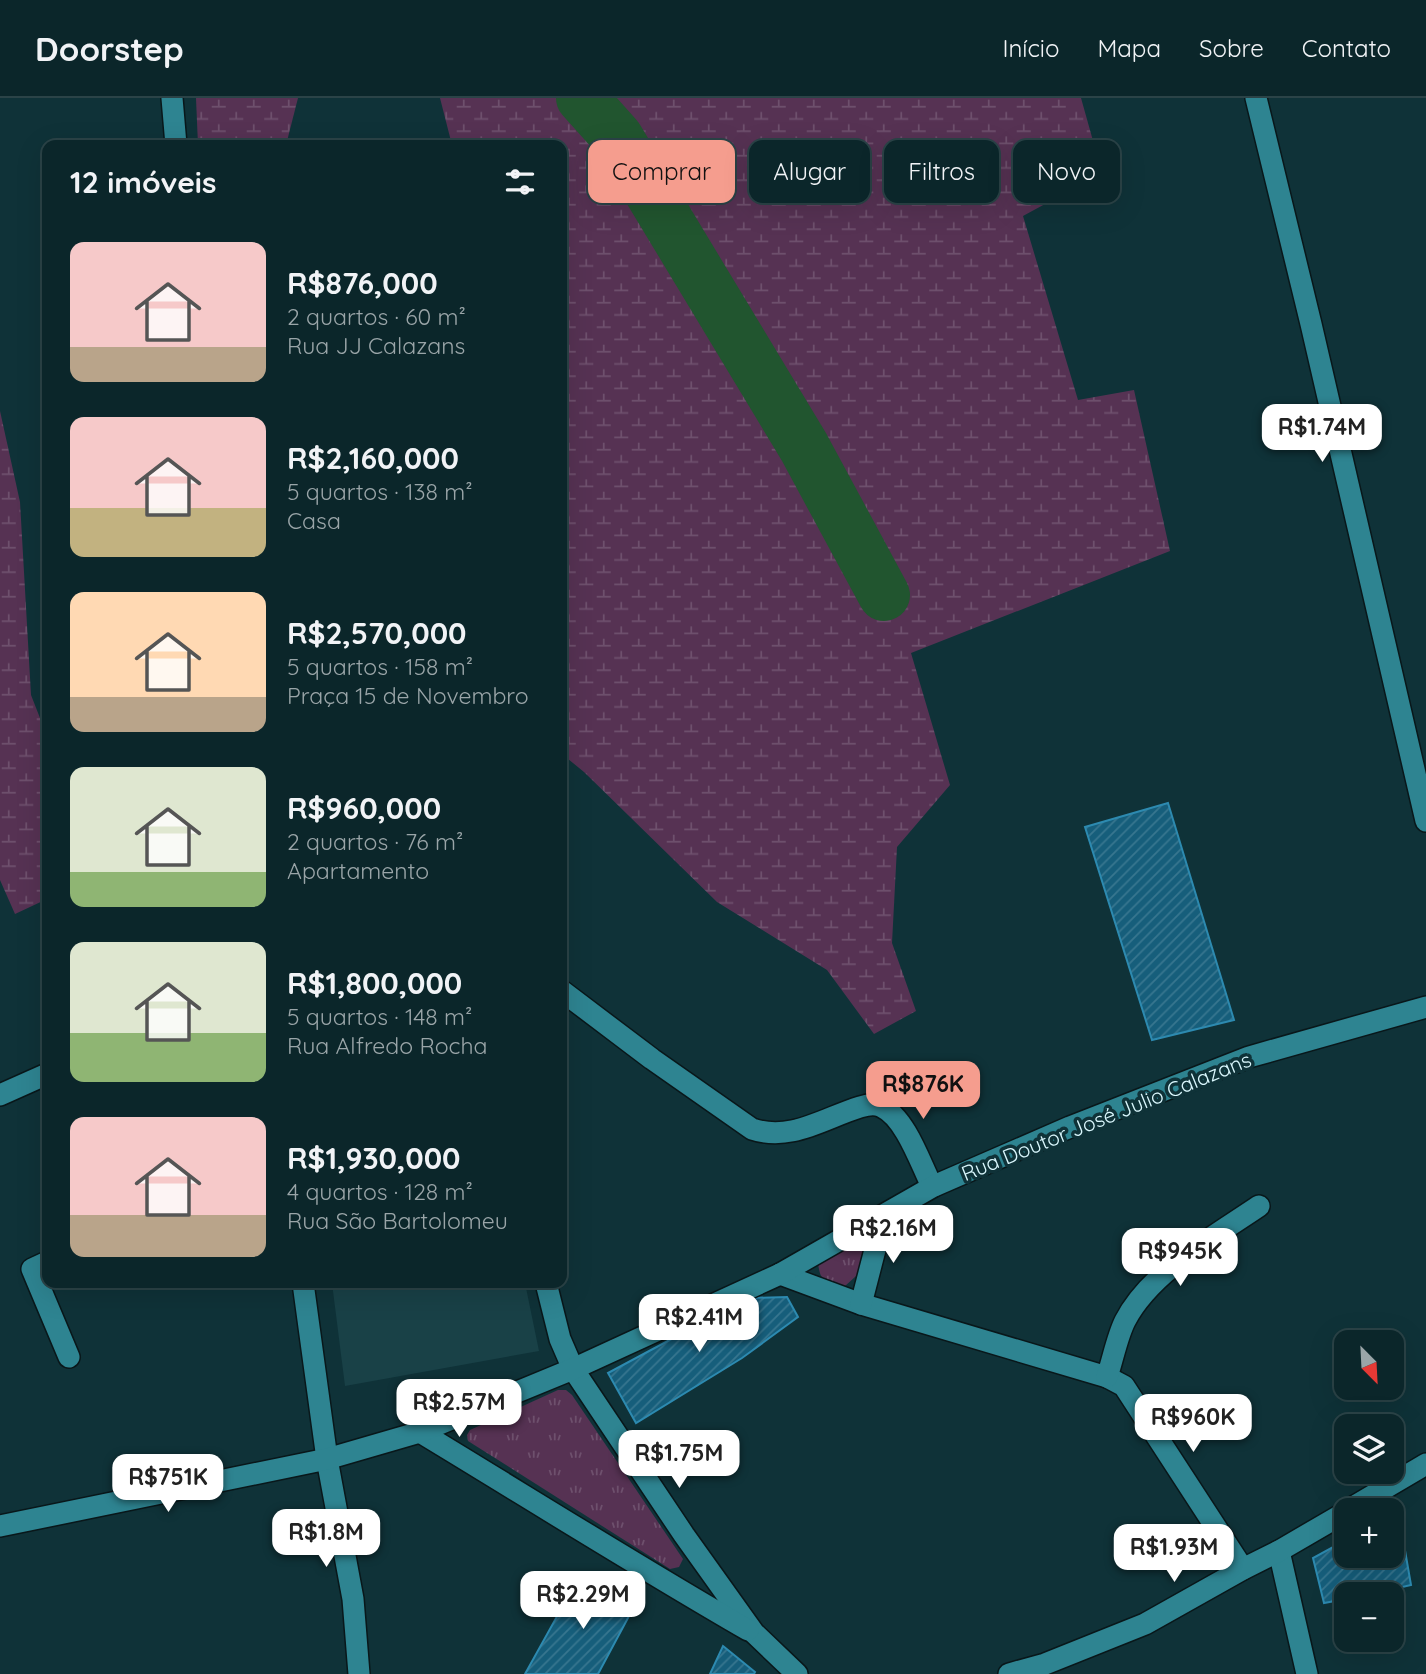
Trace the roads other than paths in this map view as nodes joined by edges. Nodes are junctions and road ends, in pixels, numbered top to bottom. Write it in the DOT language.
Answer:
graph roads {
  1 [pos="172,98"];
  2 [pos="1256,98"];
  3 [pos="176,140"];
  4 [pos="1426,821"];
  5 [pos="567,996"];
  6 [pos="1426,1007"];
  7 [pos="42,1076"];
  8 [pos="0,1095"];
  9 [pos="934,1186"];
  10 [pos="1259,1206"];
  11 [pos="884,1215"];
  12 [pos="42,1264"];
  13 [pos="780,1274"];
  14 [pos="304,1288"];
  15 [pos="547,1288"];
  16 [pos="861,1304"];
  17 [pos="69,1357"];
  18 [pos="573,1369"];
  19 [pos="1107,1377"];
  20 [pos="420,1432"];
  21 [pos="327,1460"];
  22 [pos="1426,1464"];
  23 [pos="1369,1498"];
  24 [pos="1334,1519"];
  25 [pos="0,1526"];
  26 [pos="1279,1551"];
  27 [pos="1243,1569"];
  28 [pos="754,1633"];
  29 [pos="359,1674"];
  30 [pos="797,1674"];
  31 [pos="1009,1674"];
  32 [pos="1307,1674"];
  1 -- 3 [label="street"];
  2 -- 4 [label="street"];
  5 -- 9 [label="street"];
  6 -- 9 [label="street, Rua Doutor José Julio Calazans"];
  7 -- 8 [label="street"];
  9 -- 11 [label="street, Rua Doutor José Julio Calazans"];
  10 -- 19 [label="street"];
  11 -- 13 [label="street, Rua Doutor José Julio Calazans"];
  11 -- 16 [label="street"];
  12 -- 17 [label="street"];
  13 -- 16 [label="street"];
  13 -- 18 [label="street, Rua Doutor José Julio Calazans"];
  14 -- 21 [label="street"];
  15 -- 18 [label="street"];
  16 -- 19 [label="street"];
  18 -- 20 [label="street, Rua Doutor José Julio Calazans"];
  18 -- 28 [label="street"];
  19 -- 27 [label="street"];
  20 -- 21 [label="street, Rua Doutor José Julio Calazans"];
  20 -- 28 [label="street"];
  21 -- 25 [label="street, Rua Doutor José Julio Calazans"];
  21 -- 29 [label="street"];
  22 -- 23 [label="street"];
  24 -- 26 [label="street"];
  26 -- 27 [label="street"];
  26 -- 32 [label="street"];
  27 -- 31 [label="street"];
  28 -- 30 [label="street"];
}
